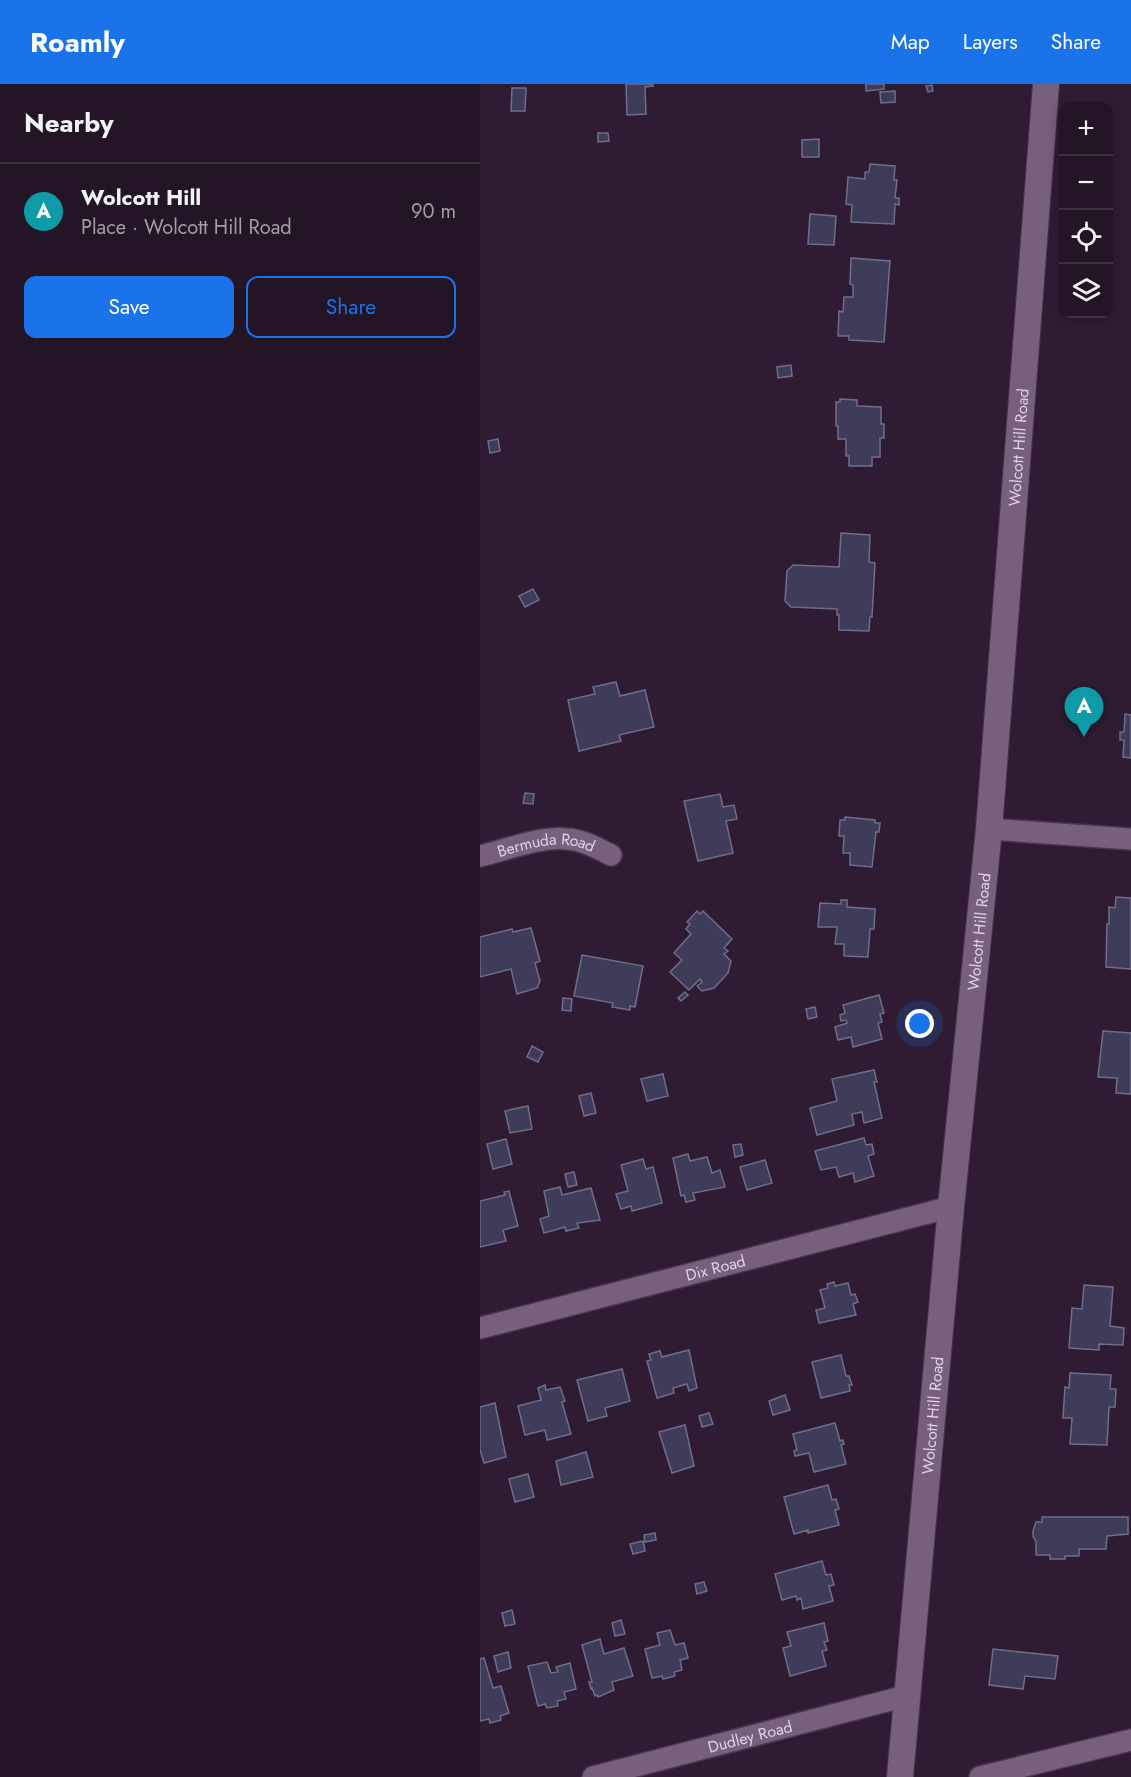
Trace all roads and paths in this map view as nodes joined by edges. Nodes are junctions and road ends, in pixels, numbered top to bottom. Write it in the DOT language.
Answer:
graph roads {
  1 [pos="1046,84"];
  2 [pos="989,830"];
  3 [pos="1131,839"];
  4 [pos="611,855"];
  5 [pos="480,856"];
  6 [pos="951,1207"];
  7 [pos="480,1328"];
  8 [pos="906,1696"];
  9 [pos="1131,1740"];
  10 [pos="593,1777"];
  11 [pos="900,1777"];
  12 [pos="981,1777"];
  1 -- 2 [label="street, Wolcott Hill Road"];
  2 -- 3 [label="street"];
  2 -- 6 [label="street, Wolcott Hill Road"];
  4 -- 5 [label="street, Bermuda Road"];
  6 -- 7 [label="street, Dix Road"];
  6 -- 8 [label="street, Wolcott Hill Road"];
  8 -- 10 [label="street, Dudley Road"];
  8 -- 11 [label="street, Wolcott Hill Road"];
  9 -- 12 [label="street"];
}
